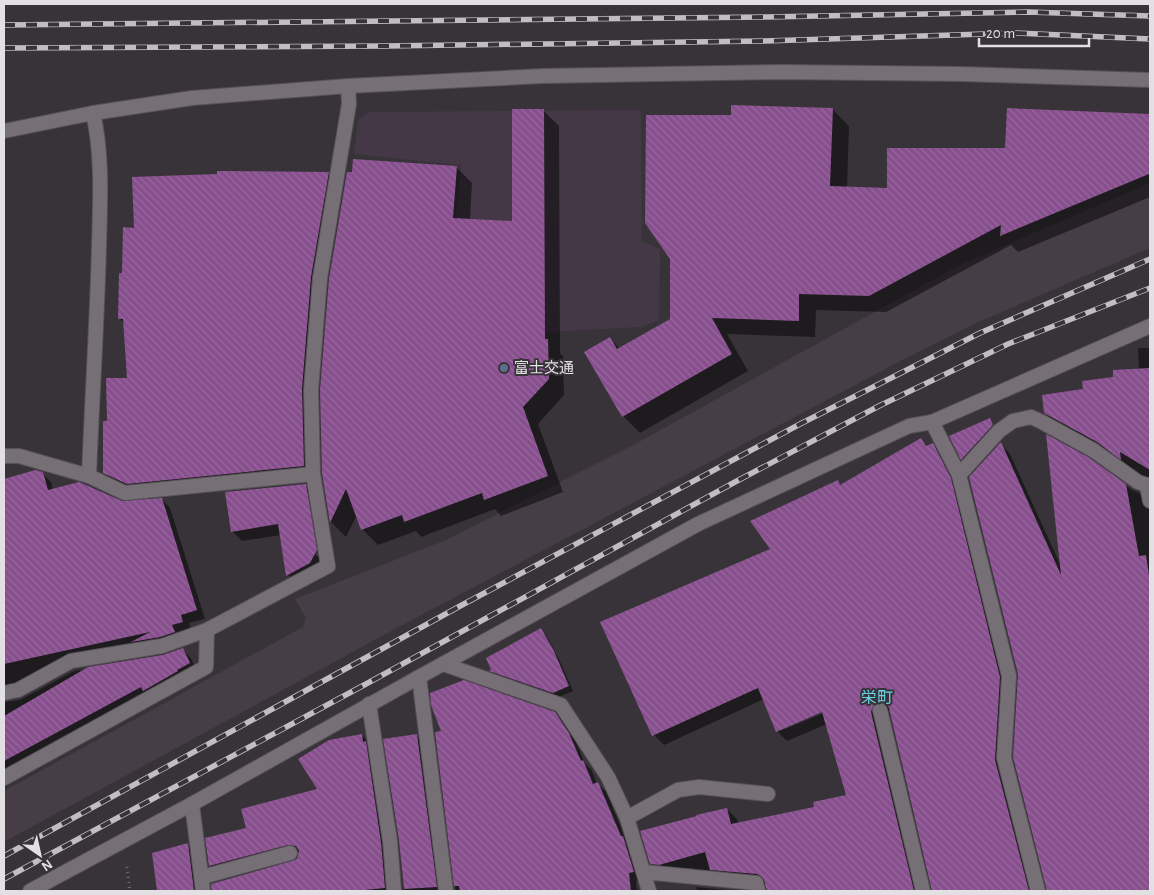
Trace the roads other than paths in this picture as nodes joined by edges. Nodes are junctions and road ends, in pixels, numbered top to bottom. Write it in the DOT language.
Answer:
graph roads {
  1 [pos="1150,80"];
  2 [pos="348,86"];
  3 [pos="93,113"];
  4 [pos="4,131"];
  5 [pos="1150,326"];
  6 [pos="932,422"];
  7 [pos="4,456"];
  8 [pos="313,474"];
  9 [pos="959,475"];
  10 [pos="89,476"];
  11 [pos="1149,486"];
  12 [pos="1150,500"];
  13 [pos="207,630"];
  14 [pos="443,664"];
  15 [pos="418,677"];
  16 [pos="4,693"];
  17 [pos="369,704"];
  18 [pos="880,710"];
  19 [pos="4,778"];
  20 [pos="768,794"];
  21 [pos="192,804"];
  22 [pos="627,818"];
  23 [pos="290,853"];
  24 [pos="644,872"];
  25 [pos="202,877"];
  26 [pos="30,891"];
  27 [pos="203,891"];
  28 [pos="394,891"];
  29 [pos="446,891"];
  30 [pos="649,891"];
  31 [pos="758,891"];
  32 [pos="923,891"];
  33 [pos="1038,891"];
  1 -- 2 [label="street"];
  2 -- 3 [label="street"];
  2 -- 8 [label="street"];
  3 -- 4 [label="street"];
  3 -- 10 [label="street"];
  5 -- 6 [label="street"];
  6 -- 9 [label="street"];
  6 -- 14 [label="street"];
  7 -- 10 [label="street"];
  8 -- 10 [label="street"];
  8 -- 13 [label="street"];
  9 -- 11 [label="street"];
  9 -- 33 [label="street"];
  11 -- 12 [label="street"];
  13 -- 16 [label="street"];
  13 -- 19 [label="street"];
  14 -- 15 [label="street"];
  14 -- 22 [label="street"];
  15 -- 17 [label="street"];
  15 -- 29 [label="street"];
  17 -- 21 [label="street"];
  17 -- 28 [label="street"];
  18 -- 32 [label="street"];
  20 -- 22 [label="street"];
  21 -- 25 [label="street"];
  21 -- 26 [label="street"];
  22 -- 24 [label="street"];
  23 -- 25 [label="street"];
  24 -- 30 [label="street"];
  24 -- 31 [label="street"];
  25 -- 27 [label="street"];
}
